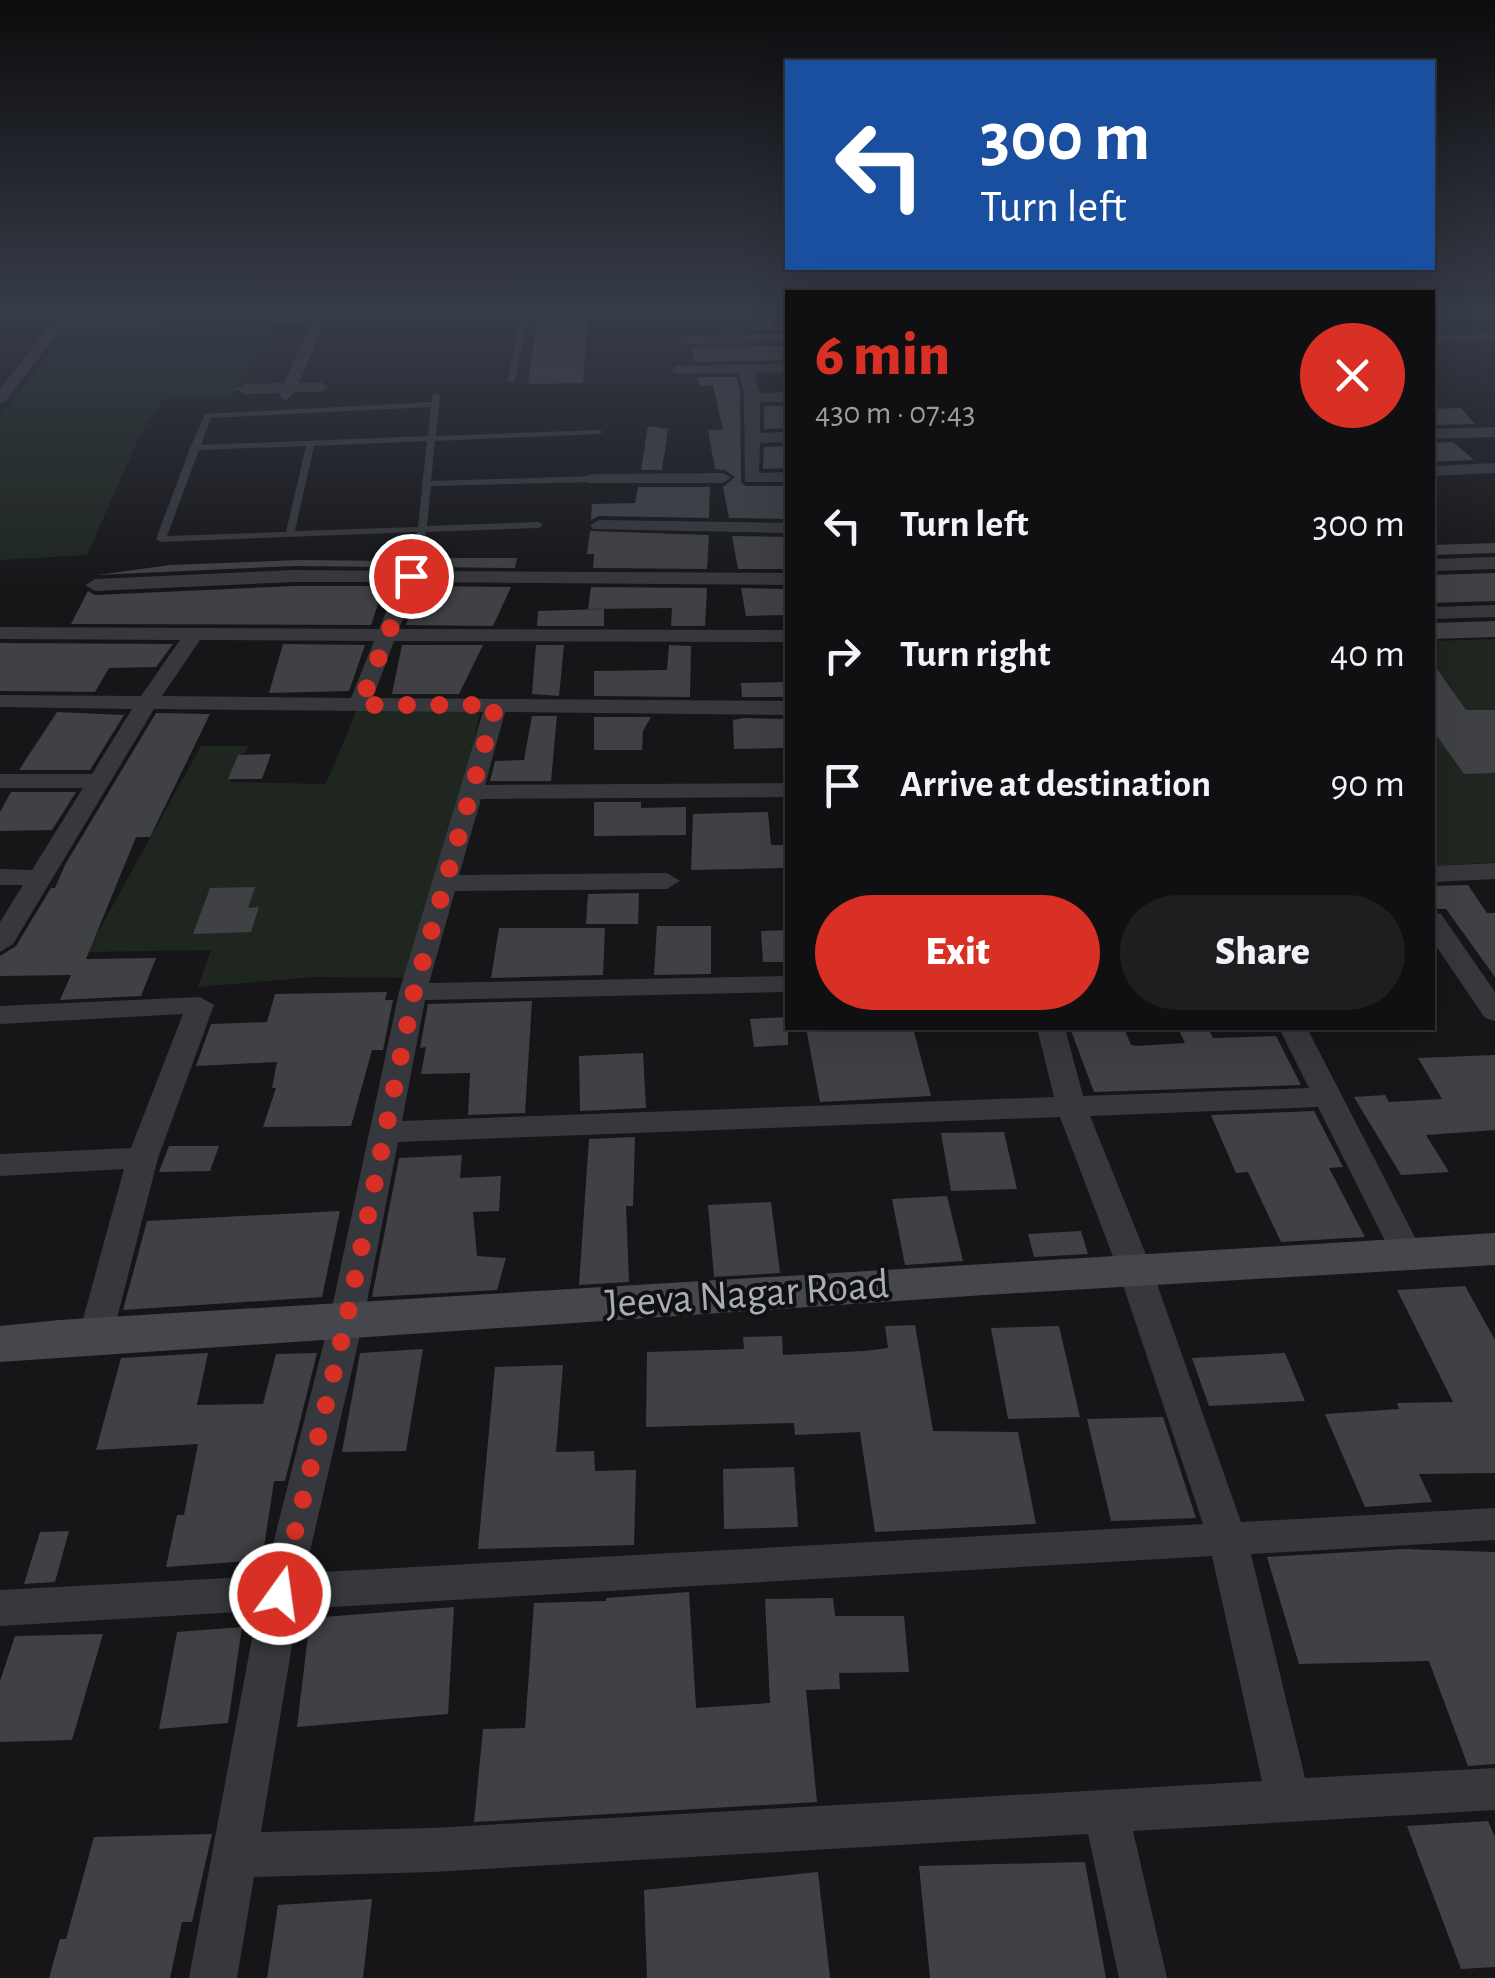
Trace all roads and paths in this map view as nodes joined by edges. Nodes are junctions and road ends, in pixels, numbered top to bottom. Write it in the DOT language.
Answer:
graph roads {
  1 [pos="383,403"];
  2 [pos="436,403"];
  3 [pos="752,403"];
  4 [pos="599,432"];
  5 [pos="1495,432"];
  6 [pos="1435,434"];
  7 [pos="785,437"];
  8 [pos="432,438"];
  9 [pos="750,438"];
  10 [pos="311,443"];
  11 [pos="194,448"];
  12 [pos="1495,468"];
  13 [pos="1435,471"];
  14 [pos="785,477"];
  15 [pos="751,478"];
  16 [pos="594,479"];
  17 [pos="427,484"];
  18 [pos="723,503"];
  19 [pos="540,524"];
  20 [pos="599,525"];
  21 [pos="785,527"];
  22 [pos="422,529"];
  23 [pos="290,535"];
  24 [pos="1495,563"];
  25 [pos="1435,566"];
  26 [pos="413,570"];
  27 [pos="785,579"];
  28 [pos="95,585"];
  29 [pos="1495,611"];
  30 [pos="1435,614"];
  31 [pos="0,633"];
  32 [pos="194,634"];
  33 [pos="388,634"];
  34 [pos="785,636"];
  35 [pos="0,701"];
  36 [pos="147,702"];
  37 [pos="360,705"];
  38 [pos="496,705"];
  39 [pos="785,708"];
  40 [pos="0,781"];
  41 [pos="99,781"];
  42 [pos="785,790"];
  43 [pos="473,792"];
  44 [pos="1495,871"];
  45 [pos="1435,874"];
  46 [pos="0,878"];
  47 [pos="40,878"];
  48 [pos="667,882"];
  49 [pos="446,883"];
  50 [pos="1435,924"];
  51 [pos="0,944"];
  52 [pos="1495,966"];
  53 [pos="1466,968"];
  54 [pos="785,984"];
  55 [pos="414,992"];
  56 [pos="1495,1012"];
  57 [pos="0,1015"];
  58 [pos="1052,1030"];
  59 [pos="1294,1030"];
  60 [pos="1328,1097"];
  61 [pos="1071,1106"];
  62 [pos="386,1132"];
  63 [pos="143,1158"];
  64 [pos="0,1165"];
  65 [pos="1495,1249"];
  66 [pos="1408,1253"];
  67 [pos="1134,1267"];
  68 [pos="346,1322"];
  69 [pos="96,1334"];
  70 [pos="0,1344"];
  71 [pos="1495,1524"];
  72 [pos="1228,1539"];
  73 [pos="280,1594"];
  74 [pos="0,1608"];
  75 [pos="1495,1788"];
  76 [pos="1289,1802"];
  77 [pos="1106,1813"];
  78 [pos="234,1855"];
  79 [pos="213,1978"];
  80 [pos="1143,1978"];
  1 -- 11 [label="lane"];
  2 -- 8 [label="lane"];
  3 -- 9 [label="street"];
  4 -- 8 [label="lane"];
  5 -- 6 [label="street"];
  7 -- 9 [label="street"];
  8 -- 10 [label="lane"];
  8 -- 17 [label="lane"];
  9 -- 15 [label="street"];
  10 -- 11 [label="lane"];
  10 -- 23 [label="lane"];
  11 -- 23 [label="lane"];
  12 -- 13 [label="street"];
  14 -- 15 [label="street"];
  15 -- 18 [label="street"];
  16 -- 17 [label="lane"];
  16 -- 18 [label="street"];
  17 -- 22 [label="lane"];
  18 -- 20 [label="street"];
  18 -- 21 [label="street"];
  19 -- 22 [label="lane"];
  22 -- 23 [label="lane"];
  22 -- 26 [label="lane"];
  24 -- 25 [label="street"];
  26 -- 27 [label="street"];
  26 -- 28 [label="street"];
  26 -- 33 [label="street"];
  29 -- 30 [label="street"];
  31 -- 32 [label="street"];
  32 -- 33 [label="street"];
  32 -- 36 [label="street"];
  33 -- 34 [label="street"];
  33 -- 37 [label="street"];
  35 -- 36 [label="street"];
  36 -- 37 [label="street"];
  36 -- 41 [label="street"];
  37 -- 38 [label="street"];
  38 -- 39 [label="street"];
  38 -- 43 [label="street"];
  40 -- 41 [label="street"];
  41 -- 47 [label="street"];
  42 -- 43 [label="street"];
  43 -- 49 [label="street"];
  44 -- 45 [label="street"];
  46 -- 47 [label="street"];
  47 -- 51 [label="street"];
  48 -- 49 [label="street"];
  49 -- 55 [label="street"];
  50 -- 53 [label="street"];
  52 -- 53 [label="street"];
  53 -- 56 [label="street"];
  54 -- 55 [label="street"];
  55 -- 62 [label="street"];
  57 -- 63 [label="street"];
  58 -- 61 [label="street"];
  59 -- 60 [label="street"];
  60 -- 61 [label="street"];
  60 -- 66 [label="street"];
  61 -- 62 [label="street"];
  61 -- 67 [label="street"];
  62 -- 68 [label="street"];
  63 -- 64 [label="street"];
  63 -- 69 [label="street"];
  65 -- 66 [label="street, Jeeva Nagar Road"];
  66 -- 67 [label="street, Jeeva Nagar Road"];
  67 -- 68 [label="street, Jeeva Nagar Road"];
  67 -- 72 [label="street"];
  68 -- 69 [label="street, Jeeva Nagar Road"];
  68 -- 73 [label="street"];
  69 -- 70 [label="street, Jeeva Nagar Road"];
  71 -- 72 [label="street"];
  72 -- 73 [label="street"];
  72 -- 76 [label="street"];
  73 -- 74 [label="street"];
  73 -- 78 [label="street"];
  75 -- 76 [label="street"];
  76 -- 77 [label="street"];
  77 -- 78 [label="street"];
  77 -- 80 [label="street"];
  78 -- 79 [label="street"];
}
